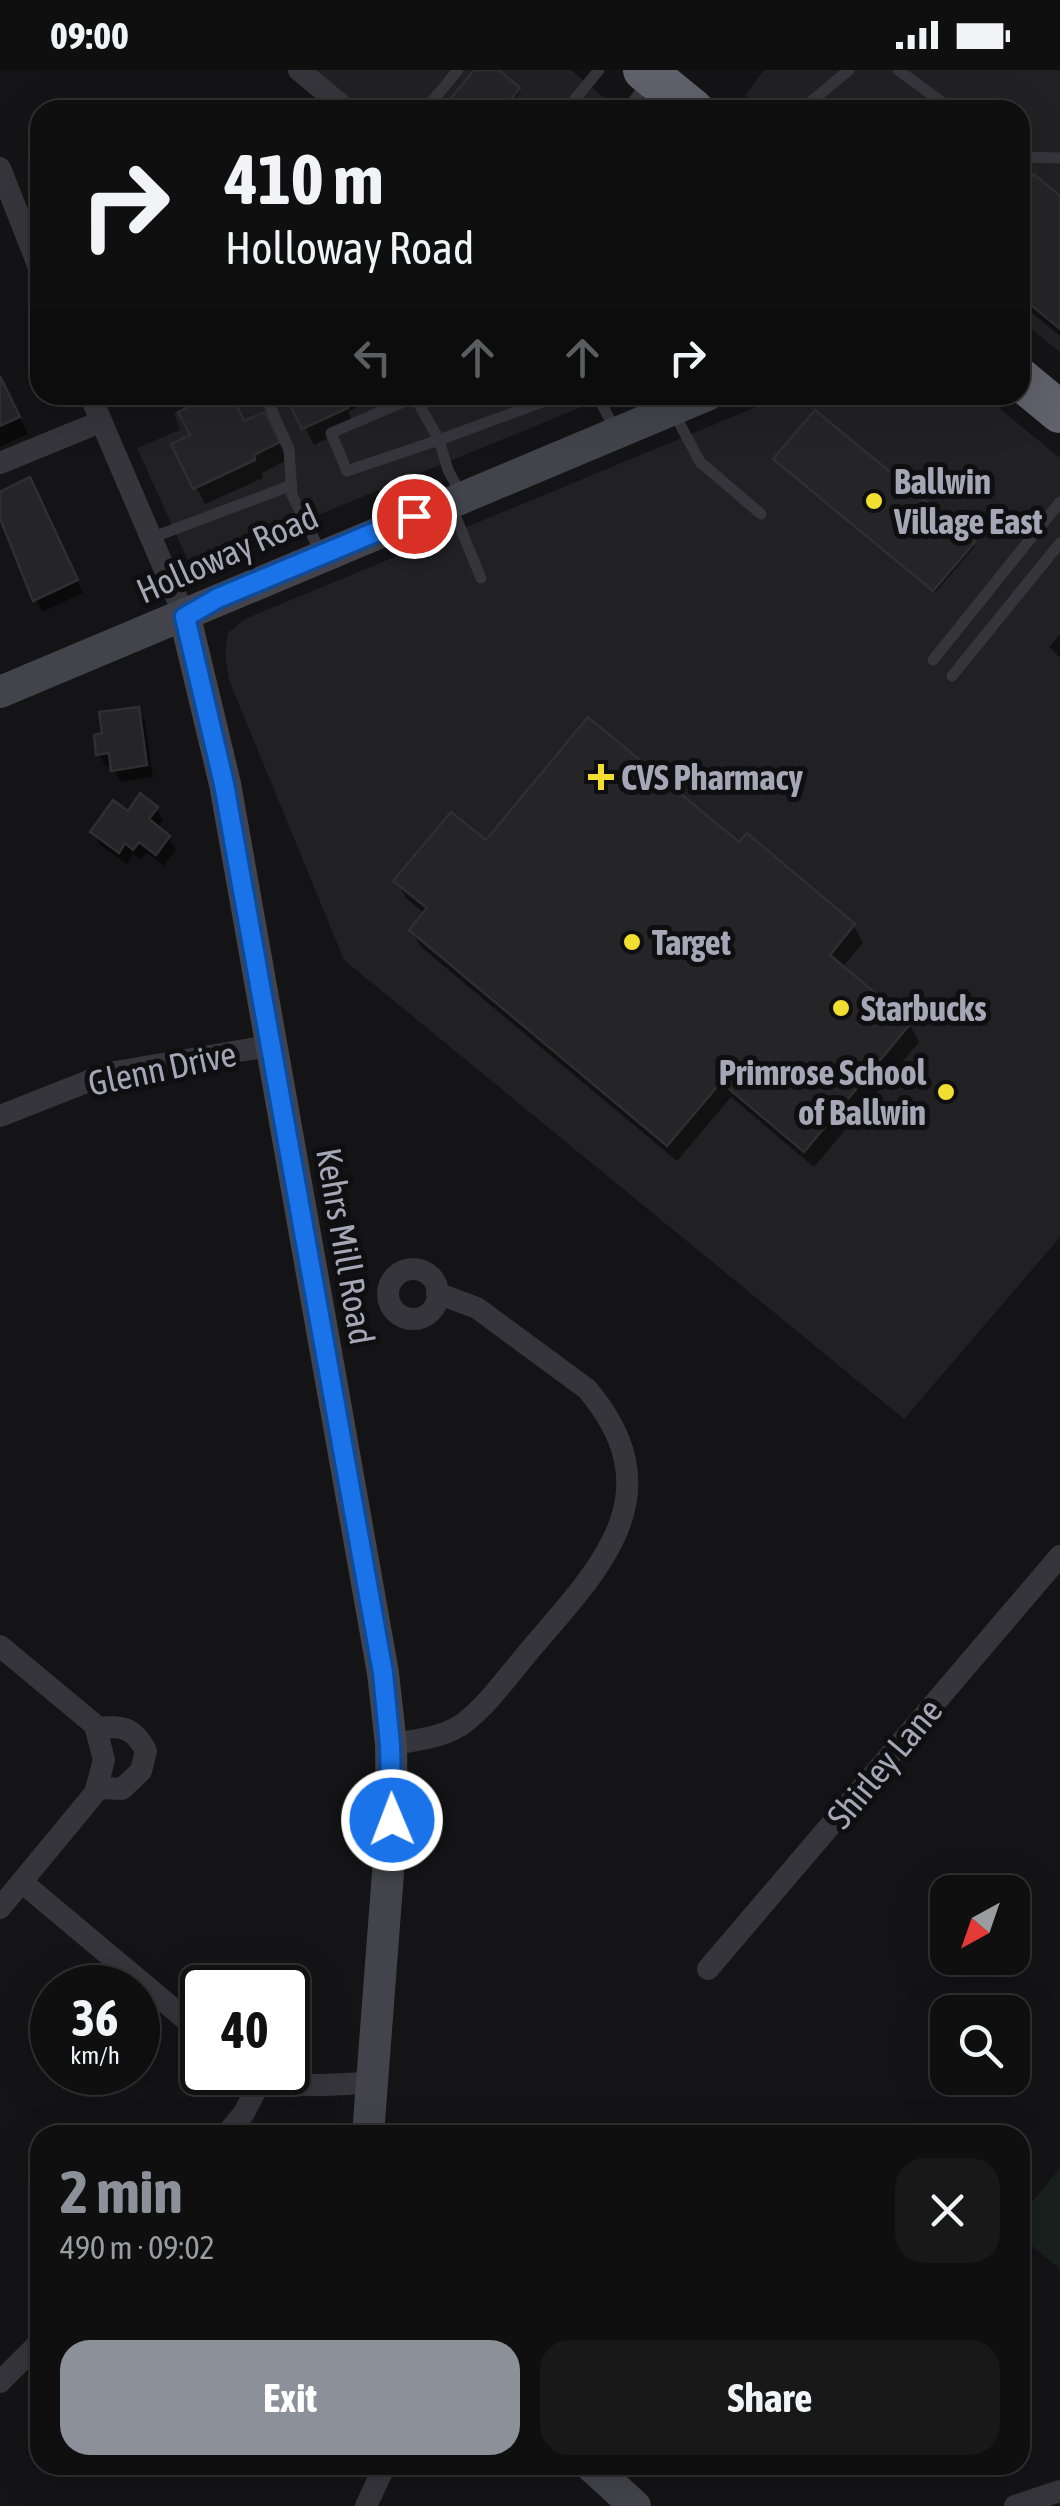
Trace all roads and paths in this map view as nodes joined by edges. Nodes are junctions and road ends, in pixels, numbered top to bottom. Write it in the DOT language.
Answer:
graph roads {
  1 [pos="299,70"];
  2 [pos="458,70"];
  3 [pos="599,70"];
  4 [pos="850,70"];
  5 [pos="898,70"];
  6 [pos="648,73"];
  7 [pos="335,100"];
  8 [pos="433,100"];
  9 [pos="574,100"];
  10 [pos="633,100"];
  11 [pos="681,100"];
  12 [pos="812,100"];
  13 [pos="939,100"];
  14 [pos="1060,157"];
  15 [pos="1030,158"];
  16 [pos="0,168"];
  17 [pos="7,209"];
  18 [pos="30,252"];
  19 [pos="1030,388"];
  20 [pos="94,405"];
  21 [pos="269,405"];
  22 [pos="397,405"];
  23 [pos="419,405"];
  24 [pos="534,405"];
  25 [pos="602,405"];
  26 [pos="679,405"];
  27 [pos="691,405"];
  28 [pos="1060,411"];
  29 [pos="100,422"];
  30 [pos="617,432"];
  31 [pos="439,440"];
  32 [pos="0,463"];
  33 [pos="292,486"];
  34 [pos="456,499"];
  35 [pos="1060,502"];
  36 [pos="761,514"];
  37 [pos="150,538"];
  38 [pos="1060,543"];
  39 [pos="322,554"];
  40 [pos="481,578"];
  41 [pos="185,617"];
  42 [pos="933,660"];
  43 [pos="952,676"];
  44 [pos="0,692"];
  45 [pos="269,1046"];
  46 [pos="0,1116"];
  47 [pos="437,1292"];
  48 [pos="1060,1556"];
  49 [pos="0,1646"];
  50 [pos="96,1728"];
  51 [pos="390,1745"];
  52 [pos="98,1788"];
  53 [pos="23,1882"];
  54 [pos="0,1908"];
  55 [pos="708,1970"];
  56 [pos="180,2014"];
  57 [pos="310,2083"];
  58 [pos="372,2083"];
  59 [pos="250,2095"];
  60 [pos="234,2125"];
  61 [pos="369,2125"];
  62 [pos="30,2352"];
  63 [pos="0,2382"];
  64 [pos="381,2475"];
  65 [pos="601,2475"];
  66 [pos="1060,2490"];
  67 [pos="366,2506"];
  68 [pos="635,2506"];
  69 [pos="1015,2506"];
  1 -- 7 [label="street"];
  2 -- 8 [label="lane"];
  3 -- 9 [label="lane"];
  4 -- 12 [label="lane"];
  5 -- 13 [label="lane"];
  6 -- 10 [label="lane"];
  6 -- 11 [label="highway"];
  14 -- 15 [label="lane"];
  16 -- 17 [label="street"];
  17 -- 18 [label="street"];
  19 -- 28 [label="highway"];
  20 -- 29 [label="street, Kehrs Mill Road"];
  21 -- 33 [label="lane"];
  22 -- 31 [label="lane"];
  23 -- 31 [label="lane"];
  24 -- 31 [label="lane"];
  25 -- 30 [label="lane"];
  26 -- 30 [label="street, Holloway Road"];
  27 -- 36 [label="lane"];
  29 -- 32 [label="street"];
  29 -- 37 [label="street, Kehrs Mill Road"];
  30 -- 34 [label="street, Holloway Road"];
  31 -- 34 [label="lane"];
  33 -- 37 [label="lane"];
  33 -- 39 [label="lane"];
  34 -- 39 [label="street, Holloway Road"];
  34 -- 40 [label="lane"];
  35 -- 42 [label="lane"];
  37 -- 41 [label="street, Kehrs Mill Road"];
  38 -- 43 [label="lane"];
  39 -- 41 [label="street, Holloway Road"];
  41 -- 44 [label="street, Holloway Road"];
  41 -- 45 [label="street, Kehrs Mill Road"];
  45 -- 46 [label="street, Glenn Drive"];
  45 -- 51 [label="street, Kehrs Mill Road"];
  47 -- 51 [label="street"];
  48 -- 55 [label="street, Shirley Lane"];
  49 -- 50 [label="street"];
  50 -- 52 [label="street"];
  50 -- 52 [label="street"];
  51 -- 58 [label="street, Kehrs Mill Road"];
  52 -- 53 [label="street"];
  53 -- 54 [label="street"];
  53 -- 56 [label="street"];
  57 -- 58 [label="street"];
  58 -- 61 [label="street, Kehrs Mill Road"];
  59 -- 60 [label="street"];
  62 -- 63 [label="street"];
  64 -- 67 [label="street"];
  65 -- 68 [label="street"];
  66 -- 69 [label="street"];
}
